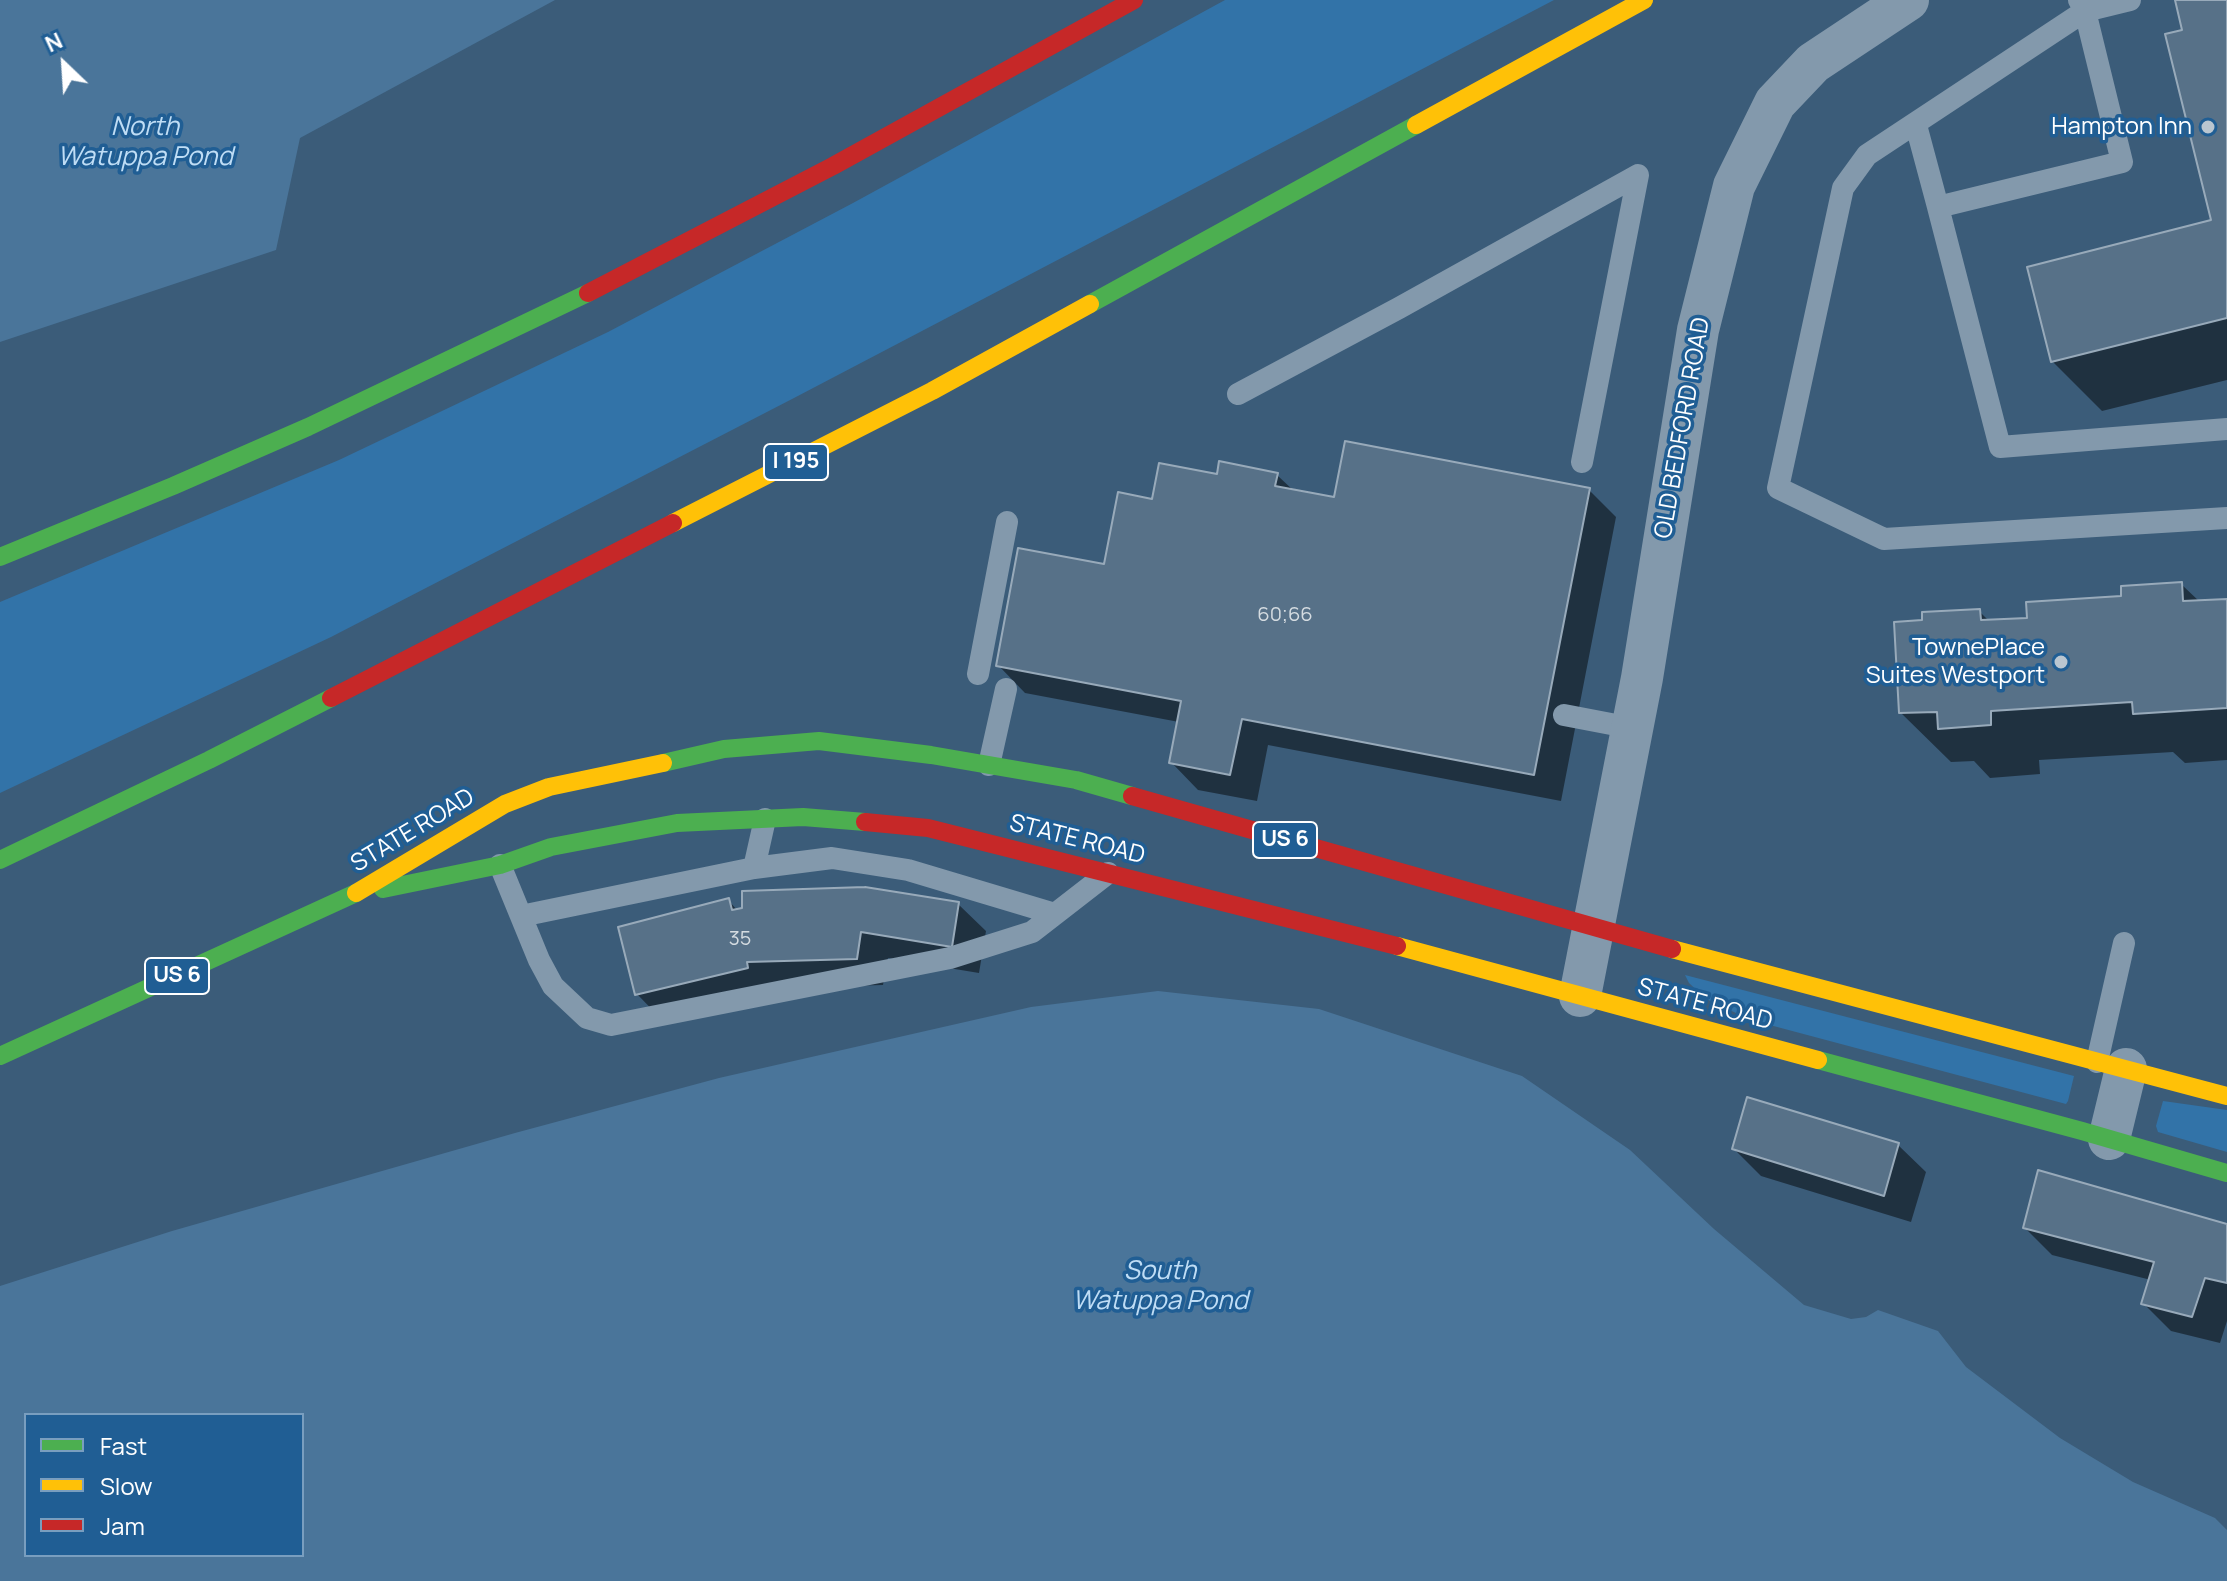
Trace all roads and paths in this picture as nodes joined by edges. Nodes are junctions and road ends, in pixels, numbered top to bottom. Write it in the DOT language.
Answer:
graph roads {
  1 [pos="1134,0"];
  2 [pos="1644,0"];
  3 [pos="1908,0"];
  4 [pos="2130,0"];
  5 [pos="2082,5"];
  6 [pos="1916,125"];
  7 [pos="1938,207"];
  8 [pos="1238,394"];
  9 [pos="2227,429"];
  10 [pos="1582,462"];
  11 [pos="2227,518"];
  12 [pos="1007,522"];
  13 [pos="0,557"];
  14 [pos="978,674"];
  15 [pos="1006,689"];
  16 [pos="1564,715"];
  17 [pos="1632,728"];
  18 [pos="989,765"];
  19 [pos="765,819"];
  20 [pos="0,860"];
  21 [pos="500,865"];
  22 [pos="754,868"];
  23 [pos="1109,872"];
  24 [pos="353,895"];
  25 [pos="1055,914"];
  26 [pos="521,916"];
  27 [pos="1593,928"];
  28 [pos="2124,943"];
  29 [pos="1580,996"];
  30 [pos="0,1056"];
  31 [pos="2112,1066"];
  32 [pos="2227,1096"];
  33 [pos="2109,1139"];
  34 [pos="2227,1173"];
  1 -- 13 [label="main road"];
  2 -- 20 [label="main road, I 195"];
  3 -- 17 [label="street, OLD BEDFORD ROAD"];
  4 -- 5 [label="lane"];
  5 -- 6 [label="lane"];
  5 -- 7 [label="lane"];
  6 -- 7 [label="lane"];
  6 -- 11 [label="lane"];
  7 -- 9 [label="lane"];
  8 -- 10 [label="lane"];
  12 -- 14 [label="lane"];
  15 -- 18 [label="lane"];
  16 -- 17 [label="lane"];
  17 -- 27 [label="street, OLD BEDFORD ROAD"];
  18 -- 24 [label="main road, STATE ROAD / US 6"];
  18 -- 27 [label="main road, STATE ROAD / US 6"];
  19 -- 21 [label="main road, STATE ROAD / US 6"];
  19 -- 22 [label="lane"];
  19 -- 23 [label="main road, STATE ROAD / US 6"];
  21 -- 24 [label="main road, STATE ROAD / US 6"];
  21 -- 26 [label="lane"];
  22 -- 25 [label="lane"];
  22 -- 26 [label="lane"];
  23 -- 25 [label="lane"];
  23 -- 29 [label="main road, STATE ROAD / US 6"];
  24 -- 30 [label="main road, US 6"];
  25 -- 26 [label="lane"];
  27 -- 29 [label="street, OLD BEDFORD ROAD"];
  27 -- 31 [label="main road, STATE ROAD / US 6"];
  28 -- 31 [label="lane"];
  29 -- 33 [label="main road, STATE ROAD / US 6"];
  31 -- 32 [label="main road, STATE ROAD / US 6"];
  31 -- 33 [label="street"];
  33 -- 34 [label="main road, STATE ROAD / US 6"];
}
